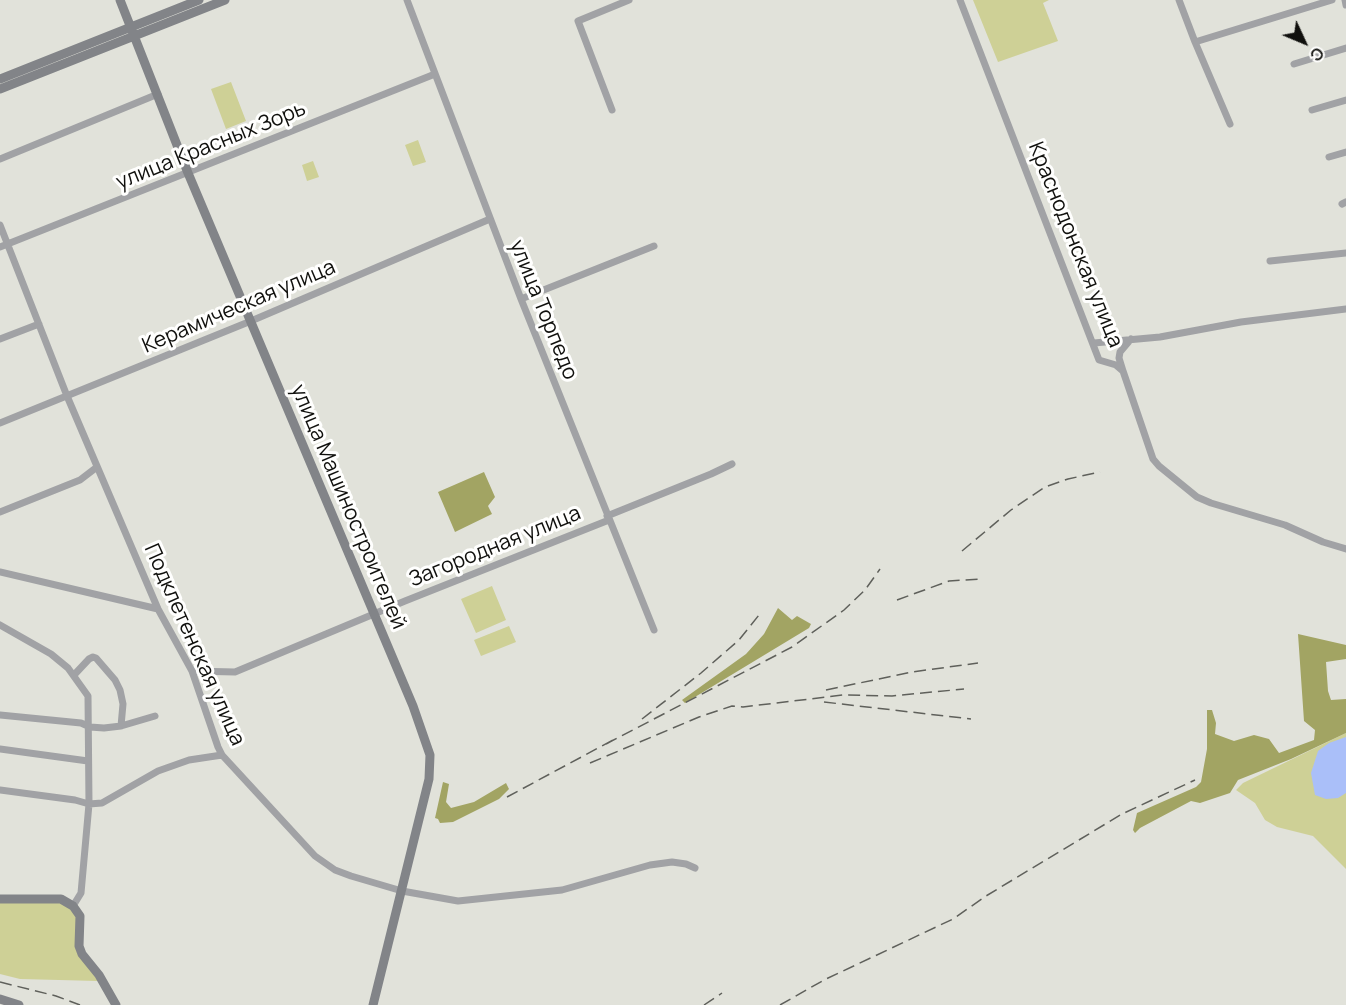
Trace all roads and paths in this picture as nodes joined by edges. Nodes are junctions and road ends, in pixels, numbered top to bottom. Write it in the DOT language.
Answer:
graph roads {
  1 [pos="120,0"];
  2 [pos="199,0"];
  3 [pos="225,0"];
  4 [pos="407,0"];
  5 [pos="629,0"];
  6 [pos="960,0"];
  7 [pos="1179,0"];
  8 [pos="1332,0"];
  9 [pos="1345,0"];
  10 [pos="1346,5"];
  11 [pos="133,31"];
  12 [pos="1195,42"];
  13 [pos="1346,48"];
  14 [pos="1294,64"];
  15 [pos="435,74"];
  16 [pos="0,79"];
  17 [pos="0,89"];
  18 [pos="158,94"];
  19 [pos="1346,100"];
  20 [pos="612,110"];
  21 [pos="1312,110"];
  22 [pos="1230,124"];
  23 [pos="1346,152"];
  24 [pos="1329,157"];
  25 [pos="0,159"];
  26 [pos="188,173"];
  27 [pos="490,219"];
  28 [pos="0,225"];
  29 [pos="4,245"];
  30 [pos="654,246"];
  31 [pos="1346,254"];
  32 [pos="1270,261"];
  33 [pos="521,299"];
  34 [pos="1346,309"];
  35 [pos="251,321"];
  36 [pos="39,324"];
  37 [pos="0,339"];
  38 [pos="1131,339"];
  39 [pos="1094,343"];
  40 [pos="1123,371"];
  41 [pos="68,396"];
  42 [pos="0,423"];
  43 [pos="732,464"];
  44 [pos="98,467"];
  45 [pos="0,512"];
  46 [pos="608,518"];
  47 [pos="1346,549"];
  48 [pos="0,572"];
  49 [pos="158,609"];
  50 [pos="374,615"];
  51 [pos="0,626"];
  52 [pos="654,630"];
  53 [pos="192,671"];
  54 [pos="74,675"];
  55 [pos="0,715"];
  56 [pos="155,716"];
  57 [pos="121,726"];
  58 [pos="90,727"];
  59 [pos="0,749"];
  60 [pos="222,755"];
  61 [pos="88,761"];
  62 [pos="0,790"];
  63 [pos="89,804"];
  64 [pos="695,868"];
  65 [pos="402,891"];
  66 [pos="0,899"];
  67 [pos="73,906"];
  68 [pos="0,999"];
  69 [pos="19,1005"];
  70 [pos="116,1005"];
  71 [pos="373,1005"];
  1 -- 11 [label="street, улица Машиностроителей"];
  2 -- 11 [label="street"];
  3 -- 11 [label="street"];
  4 -- 15 [label="street, улица Торпедо"];
  5 -- 20 [label="street"];
  6 -- 39 [label="street, Краснодонская улица"];
  7 -- 12 [label="street"];
  8 -- 12 [label="street"];
  9 -- 10 [label="street"];
  11 -- 16 [label="street"];
  11 -- 17 [label="street"];
  11 -- 18 [label="street, улица Машиностроителей"];
  12 -- 22 [label="street"];
  13 -- 14 [label="street"];
  15 -- 26 [label="street, улица Красных Зорь"];
  15 -- 27 [label="street, улица Торпедо"];
  18 -- 25 [label="street"];
  18 -- 26 [label="street, улица Машиностроителей"];
  19 -- 21 [label="street"];
  23 -- 24 [label="street"];
  26 -- 29 [label="street, улица Красных Зорь"];
  26 -- 35 [label="street, улица Машиностроителей"];
  27 -- 33 [label="street, улица Торпедо"];
  27 -- 35 [label="street, Керамическая улица"];
  28 -- 29 [label="street, Подклетенская улица"];
  29 -- 36 [label="street, Подклетенская улица"];
  30 -- 33 [label="street"];
  31 -- 32 [label="street"];
  33 -- 46 [label="street, улица Торпедо"];
  34 -- 38 [label="street"];
  35 -- 41 [label="street, Керамическая улица"];
  35 -- 50 [label="street, улица Машиностроителей"];
  36 -- 37 [label="street"];
  36 -- 41 [label="street, Подклетенская улица"];
  38 -- 39 [label="street"];
  38 -- 40 [label="street"];
  39 -- 40 [label="street, Краснодонская улица"];
  40 -- 47 [label="street, Краснодонская улица"];
  41 -- 42 [label="street, Керамическая улица"];
  41 -- 44 [label="street, Подклетенская улица"];
  43 -- 46 [label="street, Загородная улица"];
  44 -- 45 [label="street"];
  44 -- 49 [label="street, Подклетенская улица"];
  46 -- 50 [label="street, Загородная улица"];
  46 -- 52 [label="street, улица Торпедо"];
  48 -- 49 [label="street"];
  49 -- 53 [label="street, Подклетенская улица"];
  50 -- 53 [label="street, Загородная улица"];
  50 -- 65 [label="street, улица Машиностроителей"];
  51 -- 54 [label="street"];
  53 -- 60 [label="street, Подклетенская улица"];
  54 -- 57 [label="street"];
  54 -- 58 [label="street"];
  55 -- 58 [label="street"];
  56 -- 57 [label="street"];
  57 -- 58 [label="street"];
  58 -- 61 [label="street"];
  59 -- 61 [label="street"];
  60 -- 63 [label="street"];
  60 -- 65 [label="street, Подклетенская улица"];
  61 -- 63 [label="street"];
  62 -- 63 [label="street"];
  63 -- 67 [label="street"];
  64 -- 65 [label="street, Подклетенская улица"];
  65 -- 71 [label="street, улица Машиностроителей"];
  66 -- 67 [label="street"];
  67 -- 70 [label="street"];
  68 -- 69 [label="street"];
}
